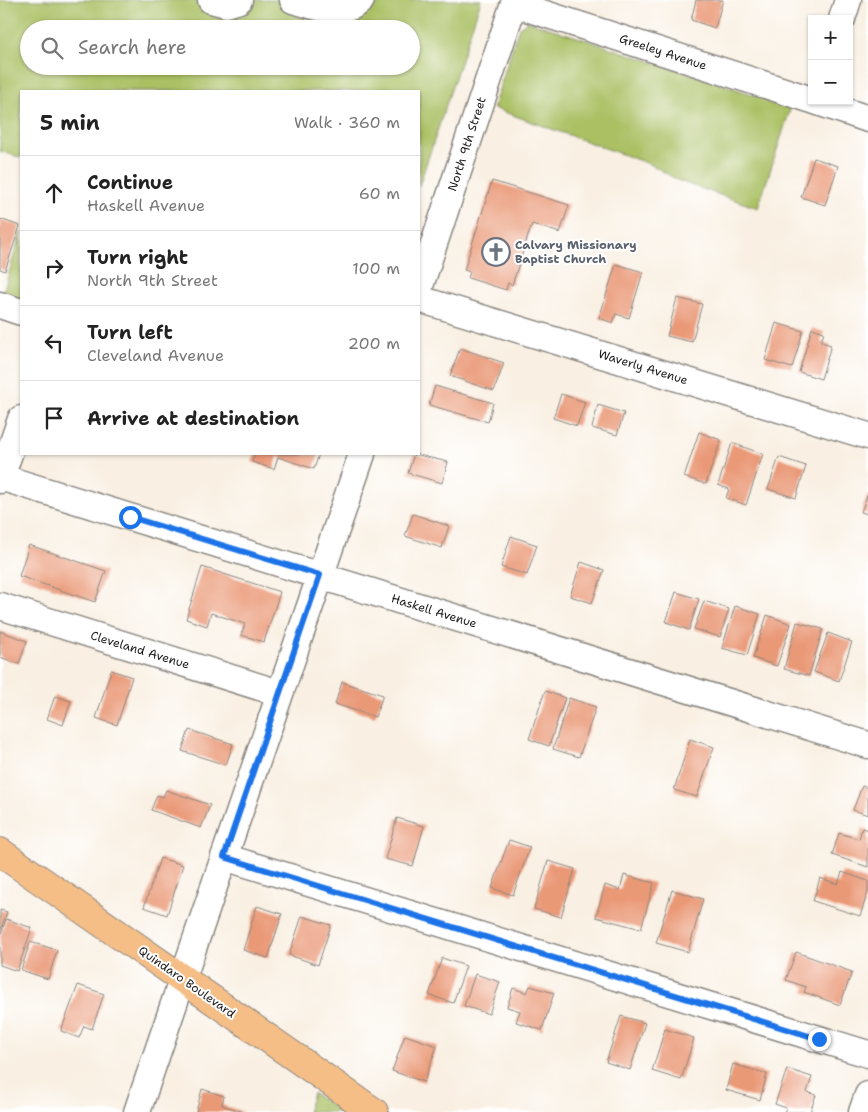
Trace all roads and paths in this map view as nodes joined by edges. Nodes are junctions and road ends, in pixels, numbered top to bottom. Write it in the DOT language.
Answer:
graph roads {
  1 [pos="211,0"];
  2 [pos="239,0"];
  3 [pos="293,0"];
  4 [pos="361,0"];
  5 [pos="848,0"];
  6 [pos="514,2"];
  7 [pos="843,15"];
  8 [pos="808,99"];
  9 [pos="825,105"];
  10 [pos="868,119"];
  11 [pos="420,286"];
  12 [pos="420,298"];
  13 [pos="0,306"];
  14 [pos="20,312"];
  15 [pos="20,422"];
  16 [pos="868,436"];
  17 [pos="362,455"];
  18 [pos="0,478"];
  19 [pos="320,575"];
  20 [pos="0,606"];
  21 [pos="279,693"];
  22 [pos="868,745"];
  23 [pos="0,852"];
  24 [pos="224,857"];
  25 [pos="182,978"];
  26 [pos="868,1054"];
  27 [pos="868,1095"];
  28 [pos="137,1112"];
  29 [pos="374,1112"];
  30 [pos="862,1112"];
  1 -- 2 [label="street"];
  3 -- 4 [label="street"];
  5 -- 7 [label="street"];
  6 -- 8 [label="street, Greeley Avenue"];
  6 -- 11 [label="street, North 9th Street"];
  9 -- 10 [label="street, Greeley Avenue"];
  12 -- 16 [label="street, Waverly Avenue"];
  13 -- 14 [label="street"];
  15 -- 18 [label="street"];
  17 -- 19 [label="street"];
  18 -- 19 [label="street, Haskell Avenue"];
  19 -- 21 [label="street"];
  19 -- 22 [label="street, Haskell Avenue"];
  20 -- 21 [label="street, Cleveland Avenue"];
  21 -- 24 [label="street"];
  23 -- 25 [label="main road, Quindaro Boulevard"];
  24 -- 25 [label="street"];
  24 -- 26 [label="street"];
  25 -- 28 [label="street"];
  25 -- 29 [label="main road, Quindaro Boulevard"];
  27 -- 30 [label="street"];
}
